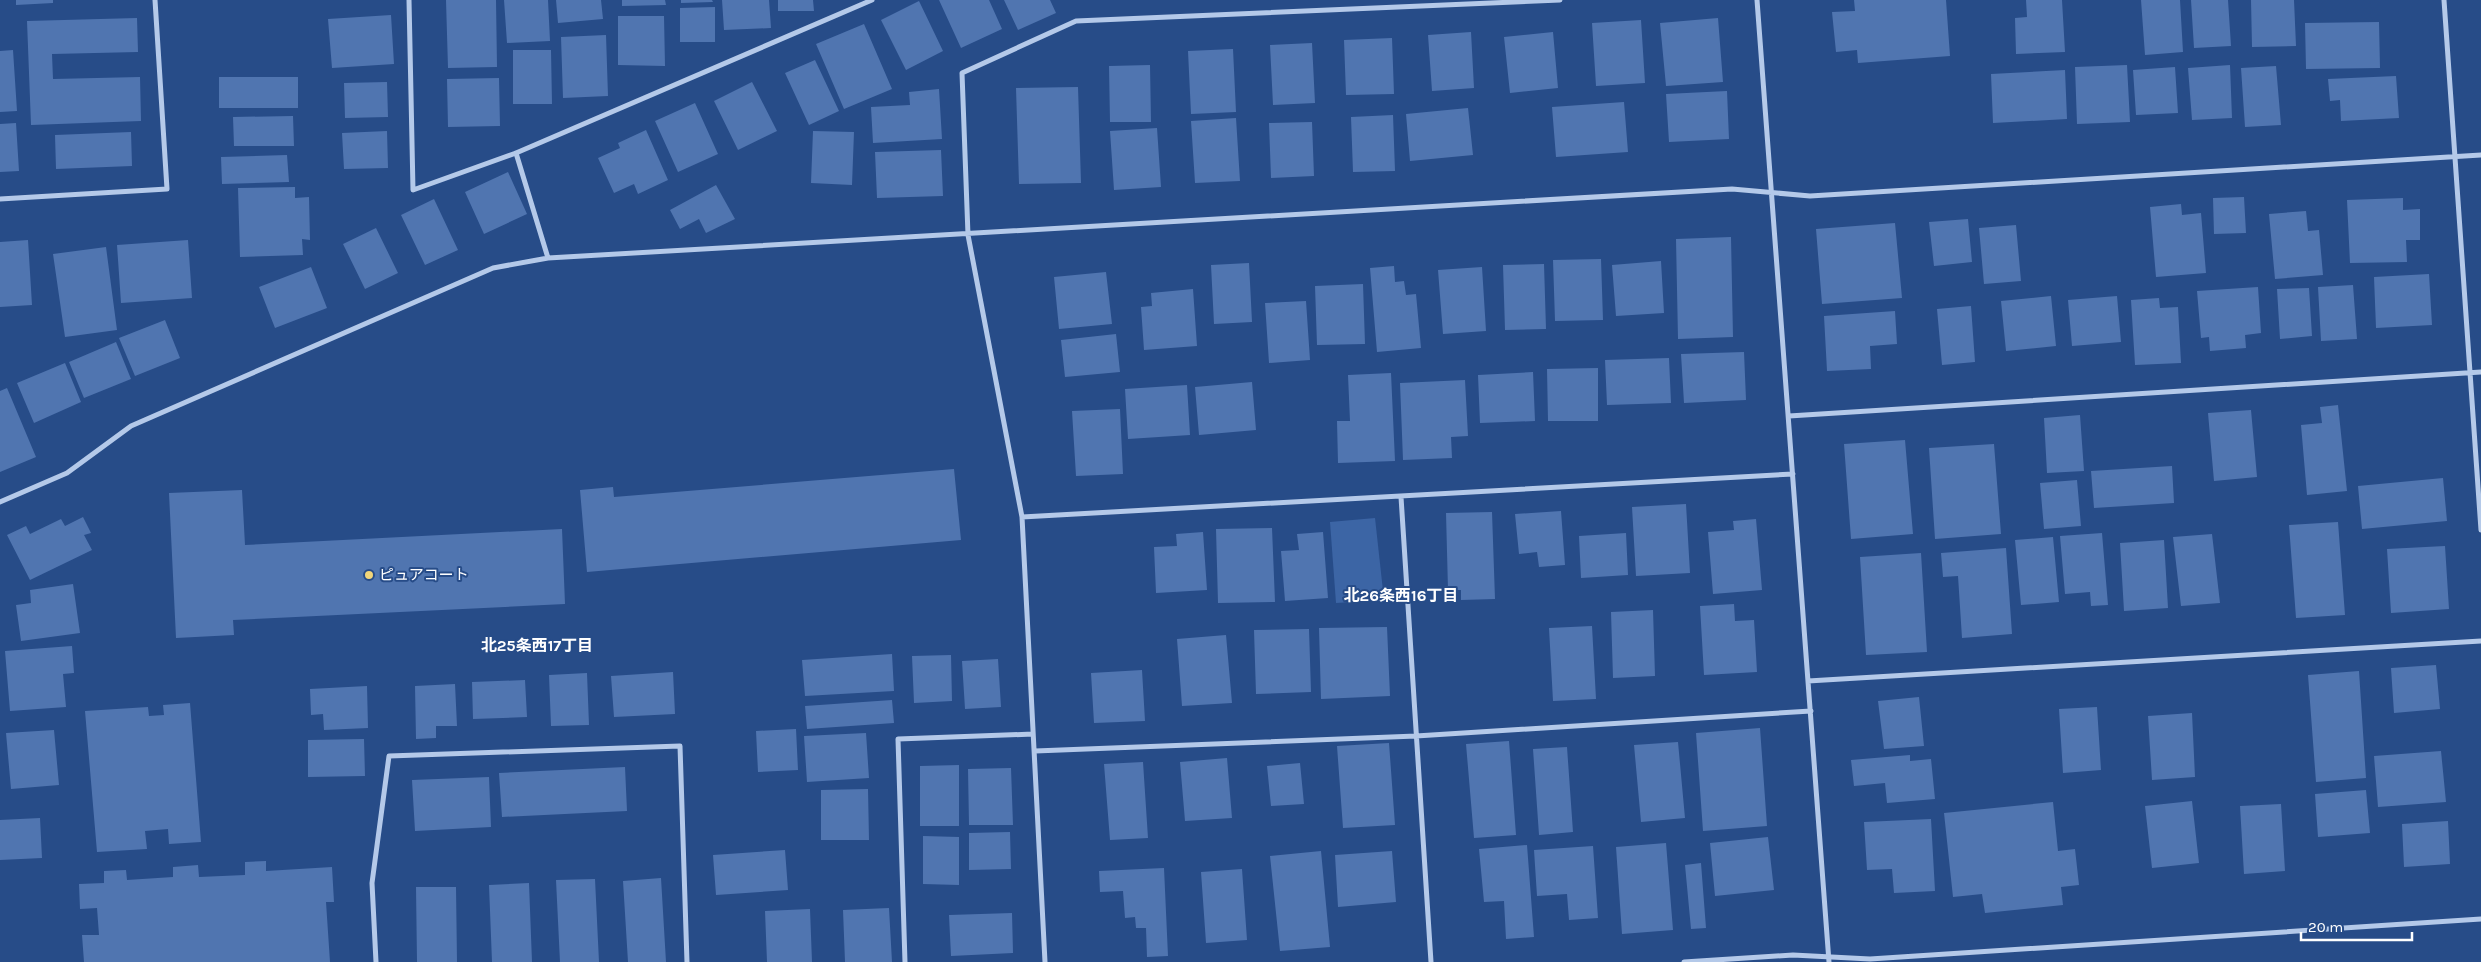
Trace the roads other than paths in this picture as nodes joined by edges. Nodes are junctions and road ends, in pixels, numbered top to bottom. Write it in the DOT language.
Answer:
graph roads {
  1 [pos="155,0"];
  2 [pos="409,0"];
  3 [pos="1560,0"];
  4 [pos="1757,0"];
  5 [pos="2444,0"];
  6 [pos="868,1"];
  7 [pos="516,153"];
  8 [pos="2481,155"];
  9 [pos="2456,157"];
  10 [pos="1772,192"];
  11 [pos="0,199"];
  12 [pos="968,234"];
  13 [pos="548,258"];
  14 [pos="2470,372"];
  15 [pos="2481,372"];
  16 [pos="1789,416"];
  17 [pos="1793,474"];
  18 [pos="1401,497"];
  19 [pos="0,502"];
  20 [pos="1022,517"];
  21 [pos="2481,530"];
  22 [pos="2481,641"];
  23 [pos="1808,681"];
  24 [pos="1811,711"];
  25 [pos="1033,734"];
  26 [pos="1416,736"];
  27 [pos="1035,752"];
  28 [pos="2481,919"];
  29 [pos="1829,959"];
  30 [pos="376,962"];
  31 [pos="687,962"];
  32 [pos="906,962"];
  33 [pos="1045,962"];
  34 [pos="1430,962"];
  35 [pos="1684,962"];
  1 -- 11 [label="street"];
  2 -- 7 [label="street"];
  3 -- 12 [label="street"];
  4 -- 10 [label="street"];
  5 -- 9 [label="street"];
  6 -- 7 [label="street"];
  7 -- 13 [label="street"];
  8 -- 9 [label="street"];
  9 -- 10 [label="street"];
  9 -- 14 [label="street"];
  10 -- 12 [label="street"];
  10 -- 16 [label="street"];
  12 -- 13 [label="street"];
  12 -- 20 [label="street"];
  13 -- 19 [label="street"];
  14 -- 15 [label="street"];
  14 -- 16 [label="street"];
  14 -- 21 [label="street"];
  16 -- 17 [label="street"];
  17 -- 18 [label="street"];
  17 -- 23 [label="street"];
  18 -- 20 [label="street"];
  18 -- 26 [label="street"];
  20 -- 25 [label="street"];
  22 -- 23 [label="street"];
  23 -- 24 [label="street"];
  24 -- 26 [label="street"];
  24 -- 29 [label="street"];
  25 -- 27 [label="street"];
  25 -- 32 [label="street"];
  26 -- 27 [label="street"];
  26 -- 34 [label="street"];
  27 -- 33 [label="street"];
  28 -- 29 [label="street"];
  29 -- 35 [label="street"];
  30 -- 31 [label="street"];
}
